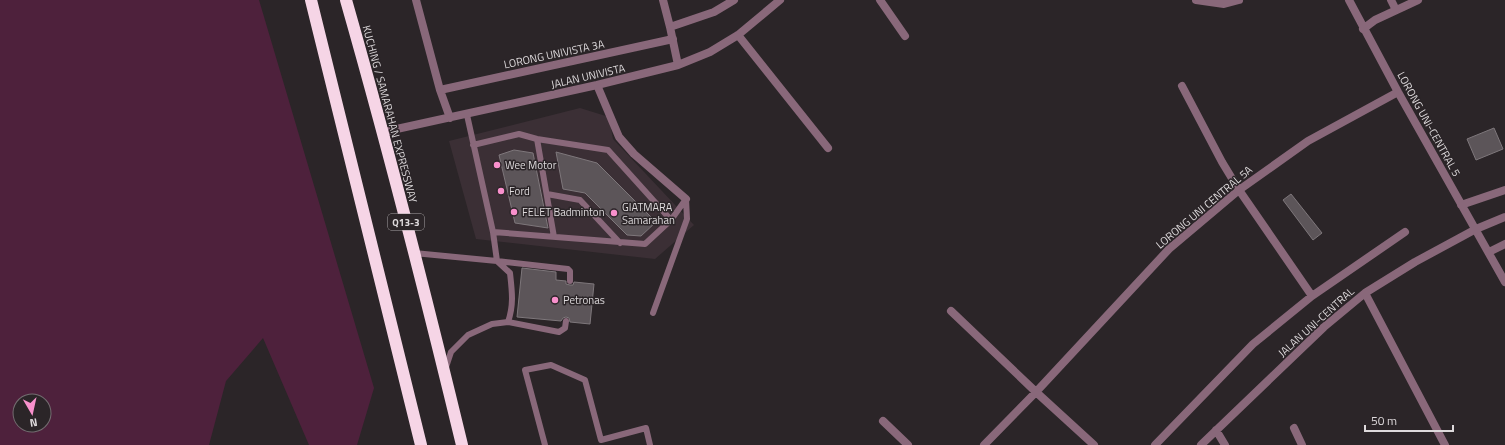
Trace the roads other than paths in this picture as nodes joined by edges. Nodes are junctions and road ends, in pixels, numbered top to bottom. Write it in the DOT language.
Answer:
graph roads {
  1 [pos="311,0"];
  2 [pos="346,0"];
  3 [pos="416,0"];
  4 [pos="663,0"];
  5 [pos="734,0"];
  6 [pos="780,0"];
  7 [pos="880,0"];
  8 [pos="1196,0"];
  9 [pos="1239,0"];
  10 [pos="1349,0"];
  11 [pos="1391,0"];
  12 [pos="1418,0"];
  13 [pos="1396,10"];
  14 [pos="670,27"];
  15 [pos="1364,29"];
  16 [pos="738,35"];
  17 [pos="905,36"];
  18 [pos="673,39"];
  19 [pos="678,65"];
  20 [pos="597,85"];
  21 [pos="1182,86"];
  22 [pos="440,90"];
  23 [pos="1398,92"];
  24 [pos="467,115"];
  25 [pos="450,118"];
  26 [pos="383,132"];
  27 [pos="536,138"];
  28 [pos="472,145"];
  29 [pos="828,148"];
  30 [pos="1239,190"];
  31 [pos="1505,190"];
  32 [pos="547,194"];
  33 [pos="686,199"];
  34 [pos="1461,205"];
  35 [pos="1505,217"];
  36 [pos="671,220"];
  37 [pos="1476,229"];
  38 [pos="493,232"];
  39 [pos="1406,232"];
  40 [pos="554,237"];
  41 [pos="620,243"];
  42 [pos="1505,244"];
  43 [pos="1488,252"];
  44 [pos="414,253"];
  45 [pos="497,261"];
  46 [pos="570,281"];
  47 [pos="1505,282"];
  48 [pos="1365,294"];
  49 [pos="1312,296"];
  50 [pos="951,312"];
  51 [pos="653,313"];
  52 [pos="566,321"];
  53 [pos="508,322"];
  54 [pos="444,371"];
  55 [pos="1036,392"];
  56 [pos="883,421"];
  57 [pos="1294,428"];
  58 [pos="1216,430"];
  59 [pos="421,445"];
  60 [pos="462,445"];
  61 [pos="545,445"];
  62 [pos="650,445"];
  63 [pos="908,445"];
  64 [pos="984,445"];
  65 [pos="1094,445"];
  66 [pos="1155,445"];
  67 [pos="1201,445"];
  68 [pos="1225,445"];
  69 [pos="1302,445"];
  70 [pos="1445,445"];
  1 -- 59 [label="highway"];
  2 -- 26 [label="highway, KUCHING / SAMARAHAN EXPRESSWAY / Q13-3"];
  3 -- 22 [label="street"];
  4 -- 14 [label="street"];
  5 -- 14 [label="street"];
  6 -- 16 [label="street, JALAN UNIVISTA"];
  7 -- 17 [label="street"];
  8 -- 9 [label="street"];
  10 -- 15 [label="street, LORONG UNI-CENTRAL 5"];
  11 -- 13 [label="street"];
  12 -- 13 [label="street"];
  13 -- 15 [label="street"];
  14 -- 18 [label="street"];
  15 -- 23 [label="street, LORONG UNI-CENTRAL 5"];
  16 -- 19 [label="street, JALAN UNIVISTA"];
  16 -- 29 [label="street"];
  18 -- 19 [label="street"];
  18 -- 22 [label="street, LORONG UNIVISTA 3A"];
  19 -- 20 [label="street, JALAN UNIVISTA"];
  20 -- 24 [label="street, JALAN UNIVISTA"];
  20 -- 33 [label="street"];
  21 -- 30 [label="street"];
  22 -- 25 [label="street"];
  23 -- 30 [label="street, LORONG UNI CENTRAL 5A"];
  23 -- 34 [label="street, LORONG UNI-CENTRAL 5"];
  24 -- 25 [label="street, JALAN UNIVISTA"];
  24 -- 28 [label="lane"];
  25 -- 26 [label="street, JALAN UNIVISTA"];
  26 -- 44 [label="highway, KUCHING / SAMARAHAN EXPRESSWAY / Q13-3"];
  27 -- 28 [label="lane"];
  27 -- 32 [label="lane"];
  27 -- 36 [label="lane"];
  28 -- 38 [label="lane"];
  30 -- 49 [label="street"];
  30 -- 55 [label="street, LORONG UNI CENTRAL 5A"];
  31 -- 34 [label="street"];
  32 -- 40 [label="lane"];
  32 -- 41 [label="lane"];
  33 -- 36 [label="lane"];
  33 -- 51 [label="lane"];
  34 -- 37 [label="street, LORONG UNI-CENTRAL 5"];
  35 -- 37 [label="street, JALAN UNI-CENTRAL"];
  36 -- 41 [label="lane"];
  37 -- 43 [label="street, LORONG UNI-CENTRAL 5"];
  37 -- 48 [label="street, JALAN UNI-CENTRAL"];
  38 -- 40 [label="lane"];
  38 -- 45 [label="lane"];
  39 -- 49 [label="street"];
  40 -- 41 [label="lane"];
  42 -- 43 [label="street"];
  43 -- 47 [label="street, LORONG UNI-CENTRAL 5"];
  44 -- 45 [label="lane"];
  44 -- 54 [label="highway, KUCHING / SAMARAHAN EXPRESSWAY / Q13-3"];
  45 -- 46 [label="lane"];
  45 -- 53 [label="lane"];
  48 -- 58 [label="street, JALAN UNI-CENTRAL"];
  48 -- 70 [label="street"];
  49 -- 66 [label="street"];
  50 -- 55 [label="street"];
  52 -- 53 [label="lane"];
  53 -- 54 [label="lane"];
  54 -- 60 [label="highway, KUCHING / SAMARAHAN EXPRESSWAY / Q13-3"];
  55 -- 64 [label="street, LORONG UNI CENTRAL 5A"];
  55 -- 65 [label="street"];
  56 -- 63 [label="street"];
  57 -- 69 [label="street"];
  58 -- 67 [label="street, JALAN UNI-CENTRAL"];
  58 -- 68 [label="street"];
  61 -- 62 [label="lane"];
}
